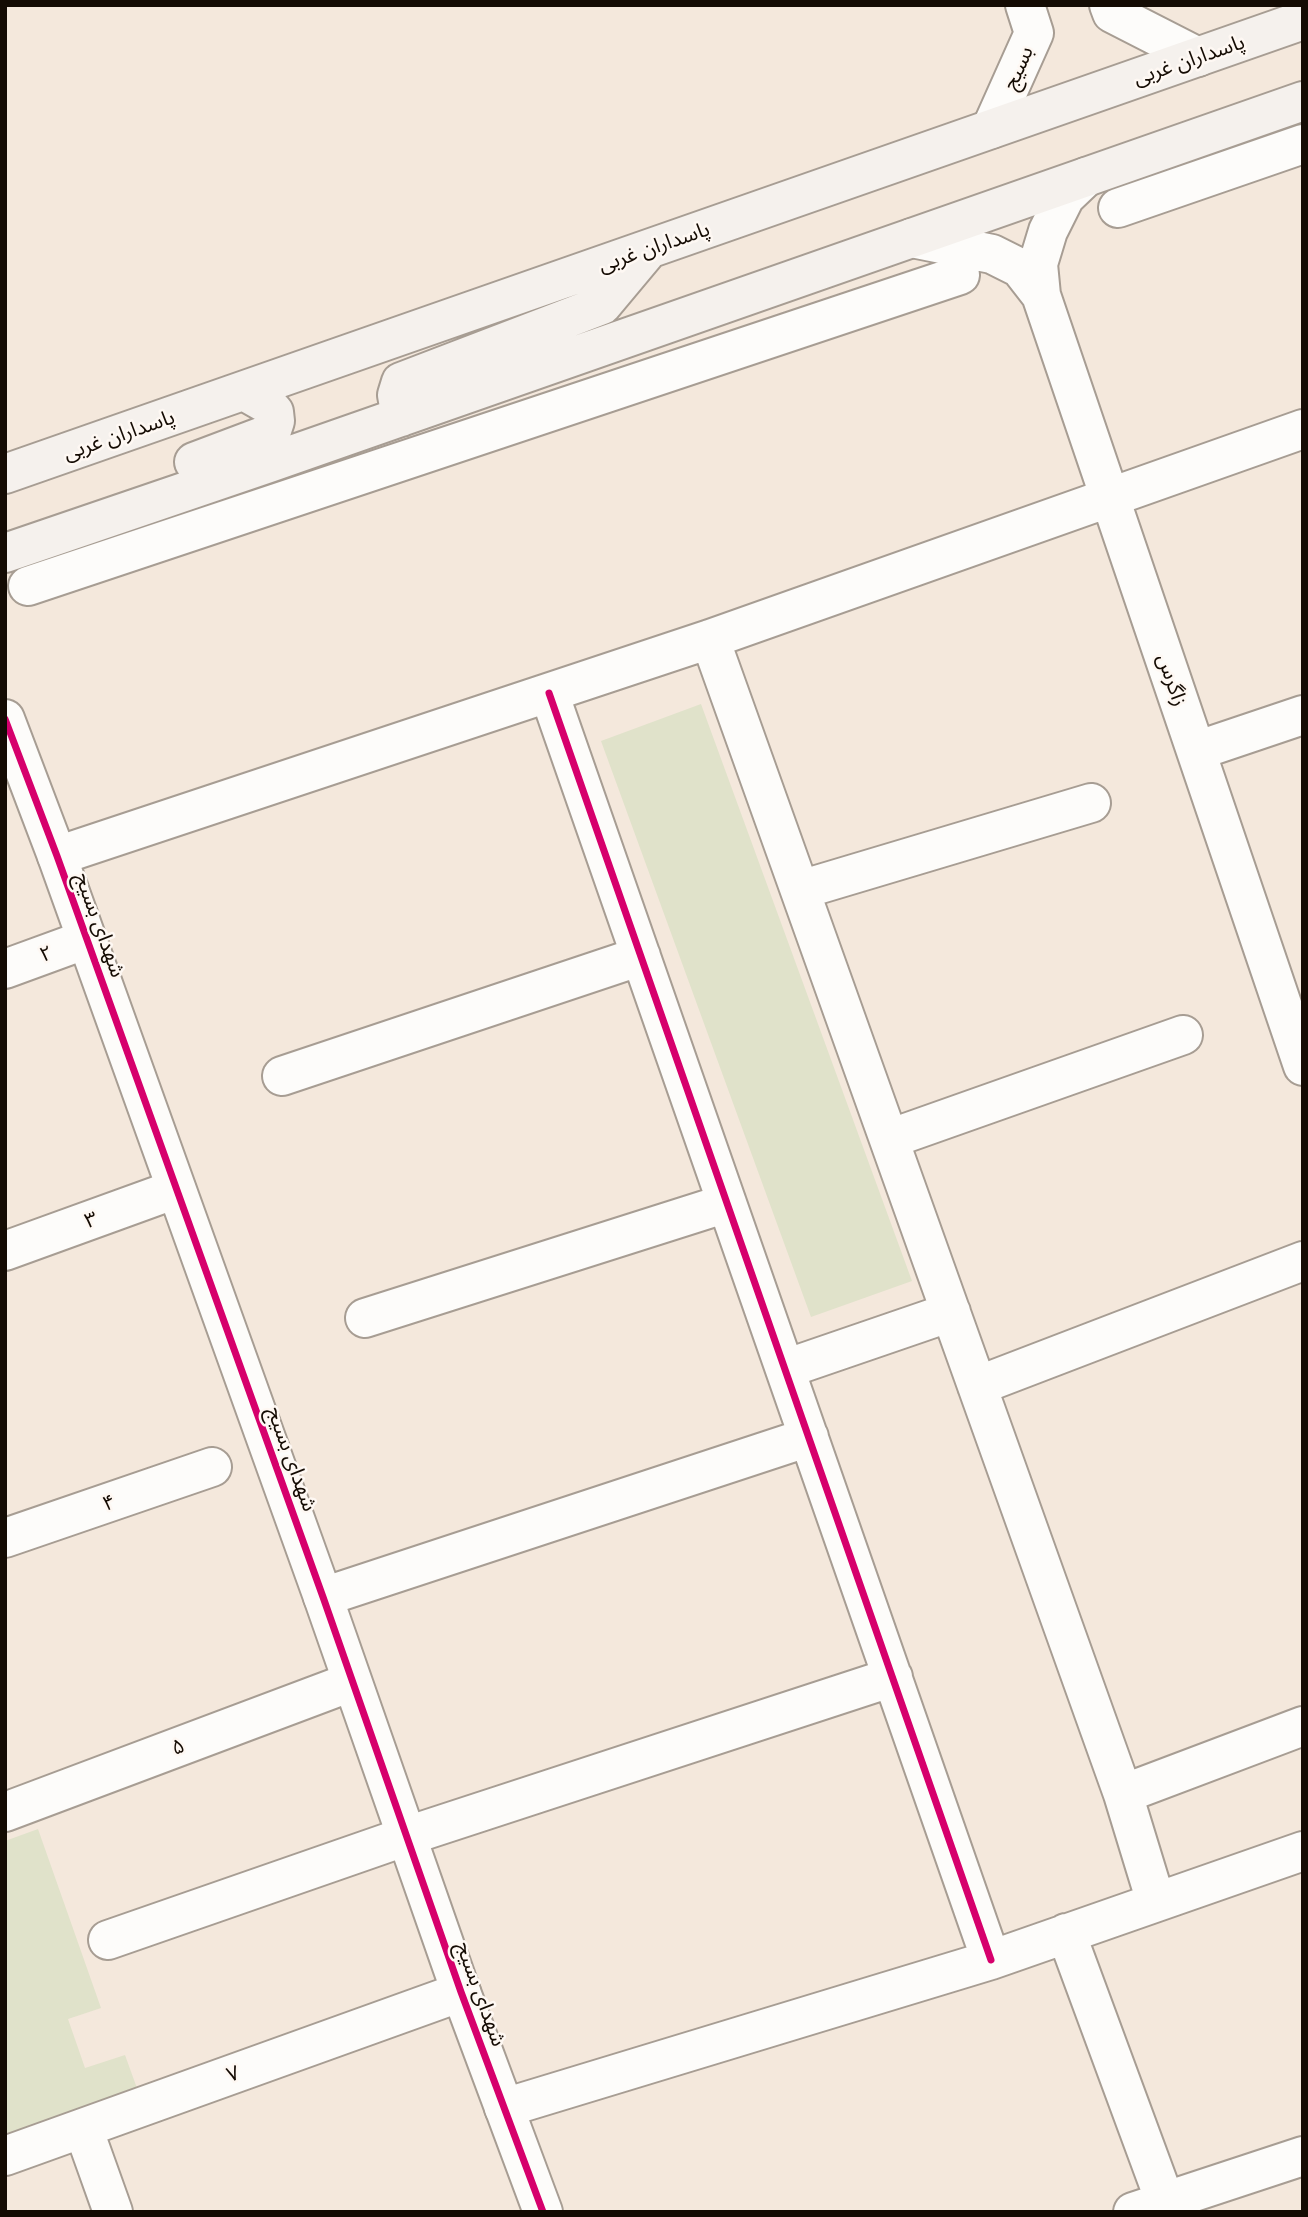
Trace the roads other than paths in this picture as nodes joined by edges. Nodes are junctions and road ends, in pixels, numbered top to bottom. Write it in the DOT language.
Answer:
graph roads {
  1 [pos="1025,5"];
  2 [pos="1109,5"];
  3 [pos="1303,20"];
  4 [pos="1198,57"];
  5 [pos="1303,101"];
  6 [pos="991,129"];
  7 [pos="1303,144"];
  8 [pos="1086,177"];
  9 [pos="1118,208"];
  10 [pos="912,238"];
  11 [pos="648,250"];
  12 [pos="960,275"];
  13 [pos="1041,295"];
  14 [pos="634,335"];
  15 [pos="648,379"];
  16 [pos="244,391"];
  17 [pos="401,417"];
  18 [pos="1303,429"];
  19 [pos="5,474"];
  20 [pos="1110,498"];
  21 [pos="48,540"];
  22 [pos="5,553"];
  23 [pos="28,586"];
  24 [pos="710,639"];
  25 [pos="549,693"];
  26 [pos="1303,715"];
  27 [pos="5,719"];
  28 [pos="1196,751"];
  29 [pos="1091,803"];
  30 [pos="57,856"];
  31 [pos="800,890"];
  32 [pos="87,939"];
  33 [pos="641,956"];
  34 [pos="5,969"];
  35 [pos="1183,1035"];
  36 [pos="1303,1066"];
  37 [pos="282,1076"];
  38 [pos="889,1139"];
  39 [pos="176,1189"];
  40 [pos="727,1203"];
  41 [pos="5,1251"];
  42 [pos="1303,1261"];
  43 [pos="951,1312"];
  44 [pos="365,1318"];
  45 [pos="785,1369"];
  46 [pos="977,1386"];
  47 [pos="809,1437"];
  48 [pos="212,1467"];
  49 [pos="5,1538"];
  50 [pos="323,1597"];
  51 [pos="892,1677"];
  52 [pos="351,1682"];
  53 [pos="1303,1726"];
  54 [pos="1123,1794"];
  55 [pos="5,1812"];
  56 [pos="407,1836"];
  57 [pos="1303,1851"];
  58 [pos="1156,1902"];
  59 [pos="1066,1934"];
  60 [pos="108,1940"];
  61 [pos="991,1960"];
  62 [pos="461,1992"];
  63 [pos="504,2108"];
  64 [pos="83,2128"];
  65 [pos="5,2156"];
  66 [pos="1303,2156"];
  67 [pos="1156,2208"];
  68 [pos="113,2212"];
  69 [pos="543,2212"];
  1 -- 6 [label="street, بسیج"];
  2 -- 4 [label="street"];
  3 -- 4 [label="main road, پاسداران غربی"];
  4 -- 6 [label="main road, پاسداران غربی"];
  5 -- 8 [label="main road"];
  6 -- 11 [label="main road, پاسداران غربی"];
  7 -- 9 [label="street"];
  8 -- 10 [label="main road"];
  8 -- 13 [label="street, زاگرس"];
  10 -- 13 [label="street, زاگرس"];
  10 -- 14 [label="main road"];
  11 -- 16 [label="main road, پاسداران غربی"];
  11 -- 17 [label="main road"];
  12 -- 15 [label="street"];
  13 -- 20 [label="street, زاگرس"];
  14 -- 15 [label="street"];
  14 -- 17 [label="main road"];
  15 -- 23 [label="street"];
  16 -- 19 [label="main road, پاسداران غربی"];
  16 -- 21 [label="main road"];
  17 -- 21 [label="main road"];
  18 -- 20 [label="street"];
  20 -- 24 [label="street"];
  20 -- 28 [label="street, زاگرس"];
  21 -- 22 [label="main road"];
  24 -- 25 [label="street"];
  24 -- 31 [label="street"];
  25 -- 30 [label="street"];
  25 -- 33 [label="street"];
  26 -- 28 [label="street"];
  27 -- 30 [label="street, شهدای بسیج"];
  28 -- 36 [label="street, زاگرس"];
  29 -- 31 [label="street"];
  30 -- 32 [label="street, شهدای بسیج"];
  31 -- 38 [label="street"];
  32 -- 34 [label="street, ۲"];
  32 -- 39 [label="street, شهدای بسیج"];
  33 -- 37 [label="street"];
  33 -- 40 [label="street"];
  35 -- 38 [label="street"];
  38 -- 43 [label="street"];
  39 -- 41 [label="street, ۳"];
  39 -- 50 [label="street, شهدای بسیج"];
  40 -- 44 [label="street"];
  40 -- 45 [label="street"];
  42 -- 46 [label="street"];
  43 -- 45 [label="street"];
  43 -- 46 [label="street"];
  45 -- 47 [label="street"];
  46 -- 54 [label="street"];
  47 -- 50 [label="street"];
  47 -- 51 [label="street"];
  48 -- 49 [label="street, ۴"];
  50 -- 52 [label="street, شهدای بسیج"];
  51 -- 56 [label="street"];
  51 -- 61 [label="street"];
  52 -- 55 [label="street, ۵"];
  52 -- 56 [label="street, شهدای بسیج"];
  53 -- 54 [label="street"];
  54 -- 58 [label="street"];
  56 -- 60 [label="street"];
  56 -- 62 [label="street, شهدای بسیج"];
  57 -- 58 [label="street"];
  58 -- 59 [label="street"];
  59 -- 61 [label="street"];
  59 -- 67 [label="street"];
  61 -- 63 [label="street"];
  62 -- 63 [label="street, شهدای بسیج"];
  62 -- 64 [label="street, ۷"];
  63 -- 69 [label="street, شهدای بسیج"];
  64 -- 65 [label="street, ۷"];
  64 -- 68 [label="street"];
  66 -- 67 [label="street"];
}
